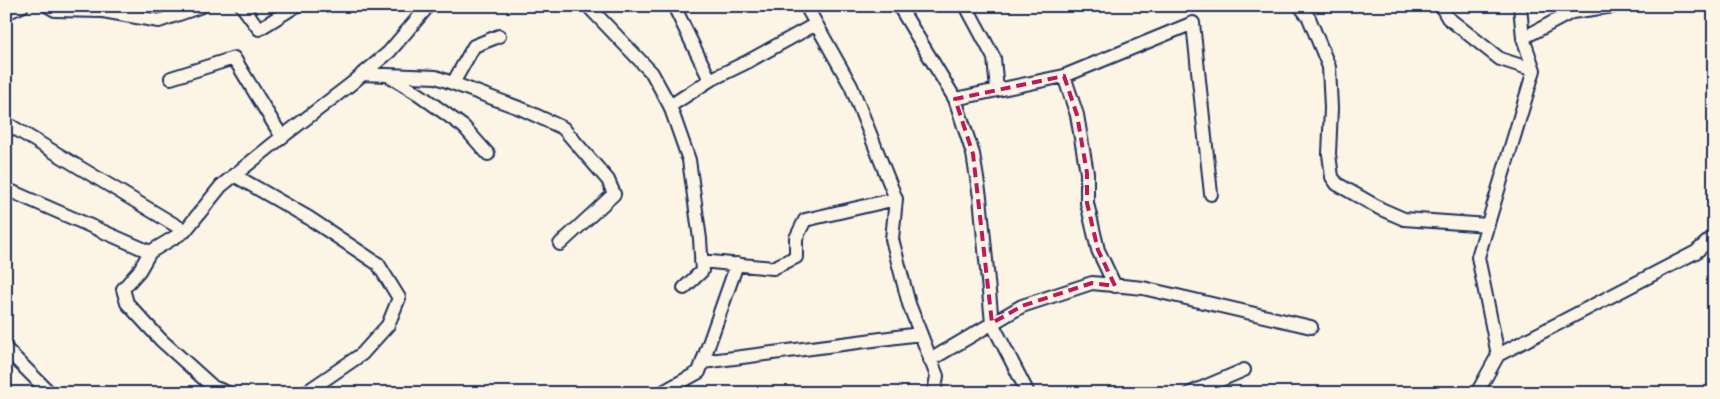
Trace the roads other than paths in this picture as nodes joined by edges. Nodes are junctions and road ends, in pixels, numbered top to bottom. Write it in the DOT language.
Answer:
graph roads {
  1 [pos="22,6"];
  2 [pos="48,6"];
  3 [pos="202,6"];
  4 [pos="242,6"];
  5 [pos="296,6"];
  6 [pos="426,6"];
  7 [pos="588,6"];
  8 [pos="674,6"];
  9 [pos="806,6"];
  10 [pos="899,6"];
  11 [pos="966,6"];
  12 [pos="1300,6"];
  13 [pos="1441,6"];
  14 [pos="1520,6"];
  15 [pos="1614,6"];
  16 [pos="6,13"];
  17 [pos="816,24"];
  18 [pos="499,36"];
  19 [pos="1523,38"];
  20 [pos="1534,70"];
  21 [pos="362,74"];
  22 [pos="387,75"];
  23 [pos="1064,76"];
  24 [pos="171,78"];
  25 [pos="710,80"];
  26 [pos="453,83"];
  27 [pos="998,90"];
  28 [pos="955,99"];
  29 [pos="670,106"];
  30 [pos="6,123"];
  31 [pos="282,137"];
  32 [pos="488,154"];
  33 [pos="234,175"];
  34 [pos="6,189"];
  35 [pos="1211,194"];
  36 [pos="896,199"];
  37 [pos="1488,225"];
  38 [pos="185,232"];
  39 [pos="1714,236"];
  40 [pos="560,244"];
  41 [pos="150,252"];
  42 [pos="701,261"];
  43 [pos="738,264"];
  44 [pos="1115,286"];
  45 [pos="684,288"];
  46 [pos="992,323"];
  47 [pos="1311,327"];
  48 [pos="920,334"];
  49 [pos="6,348"];
  50 [pos="1498,355"];
  51 [pos="930,360"];
  52 [pos="702,362"];
  53 [pos="1244,370"];
  54 [pos="50,393"];
  55 [pos="228,393"];
  56 [pos="305,393"];
  57 [pos="660,393"];
  58 [pos="934,393"];
  59 [pos="1028,393"];
  60 [pos="1190,393"];
  61 [pos="1477,393"];
  1 -- 16 [label="street"];
  2 -- 3 [label="street"];
  4 -- 5 [label="street"];
  6 -- 21 [label="street"];
  7 -- 29 [label="street"];
  8 -- 25 [label="street"];
  9 -- 17 [label="street"];
  10 -- 28 [label="street"];
  11 -- 27 [label="street"];
  12 -- 37 [label="street"];
  13 -- 20 [label="street"];
  14 -- 19 [label="street"];
  15 -- 19 [label="street"];
  17 -- 25 [label="street"];
  17 -- 36 [label="street"];
  18 -- 26 [label="street"];
  19 -- 20 [label="street"];
  20 -- 37 [label="street"];
  21 -- 22 [label="street"];
  21 -- 31 [label="street"];
  22 -- 26 [label="street"];
  22 -- 32 [label="street"];
  23 -- 27 [label="street"];
  23 -- 35 [label="street"];
  23 -- 44 [label="street"];
  24 -- 31 [label="street"];
  25 -- 29 [label="street"];
  26 -- 40 [label="street"];
  27 -- 28 [label="street"];
  28 -- 46 [label="street"];
  29 -- 42 [label="street"];
  30 -- 38 [label="street"];
  31 -- 33 [label="street"];
  33 -- 38 [label="street"];
  33 -- 56 [label="street"];
  34 -- 41 [label="street"];
  36 -- 43 [label="street"];
  36 -- 48 [label="street"];
  37 -- 50 [label="street"];
  38 -- 41 [label="street"];
  39 -- 50 [label="street"];
  41 -- 55 [label="street"];
  42 -- 43 [label="street"];
  42 -- 45 [label="street"];
  43 -- 52 [label="street"];
  44 -- 46 [label="street"];
  44 -- 47 [label="street"];
  46 -- 51 [label="street"];
  46 -- 59 [label="street"];
  48 -- 51 [label="street"];
  48 -- 52 [label="street"];
  49 -- 54 [label="street"];
  50 -- 61 [label="street"];
  51 -- 58 [label="street"];
  52 -- 57 [label="street"];
  53 -- 60 [label="street"];
}
